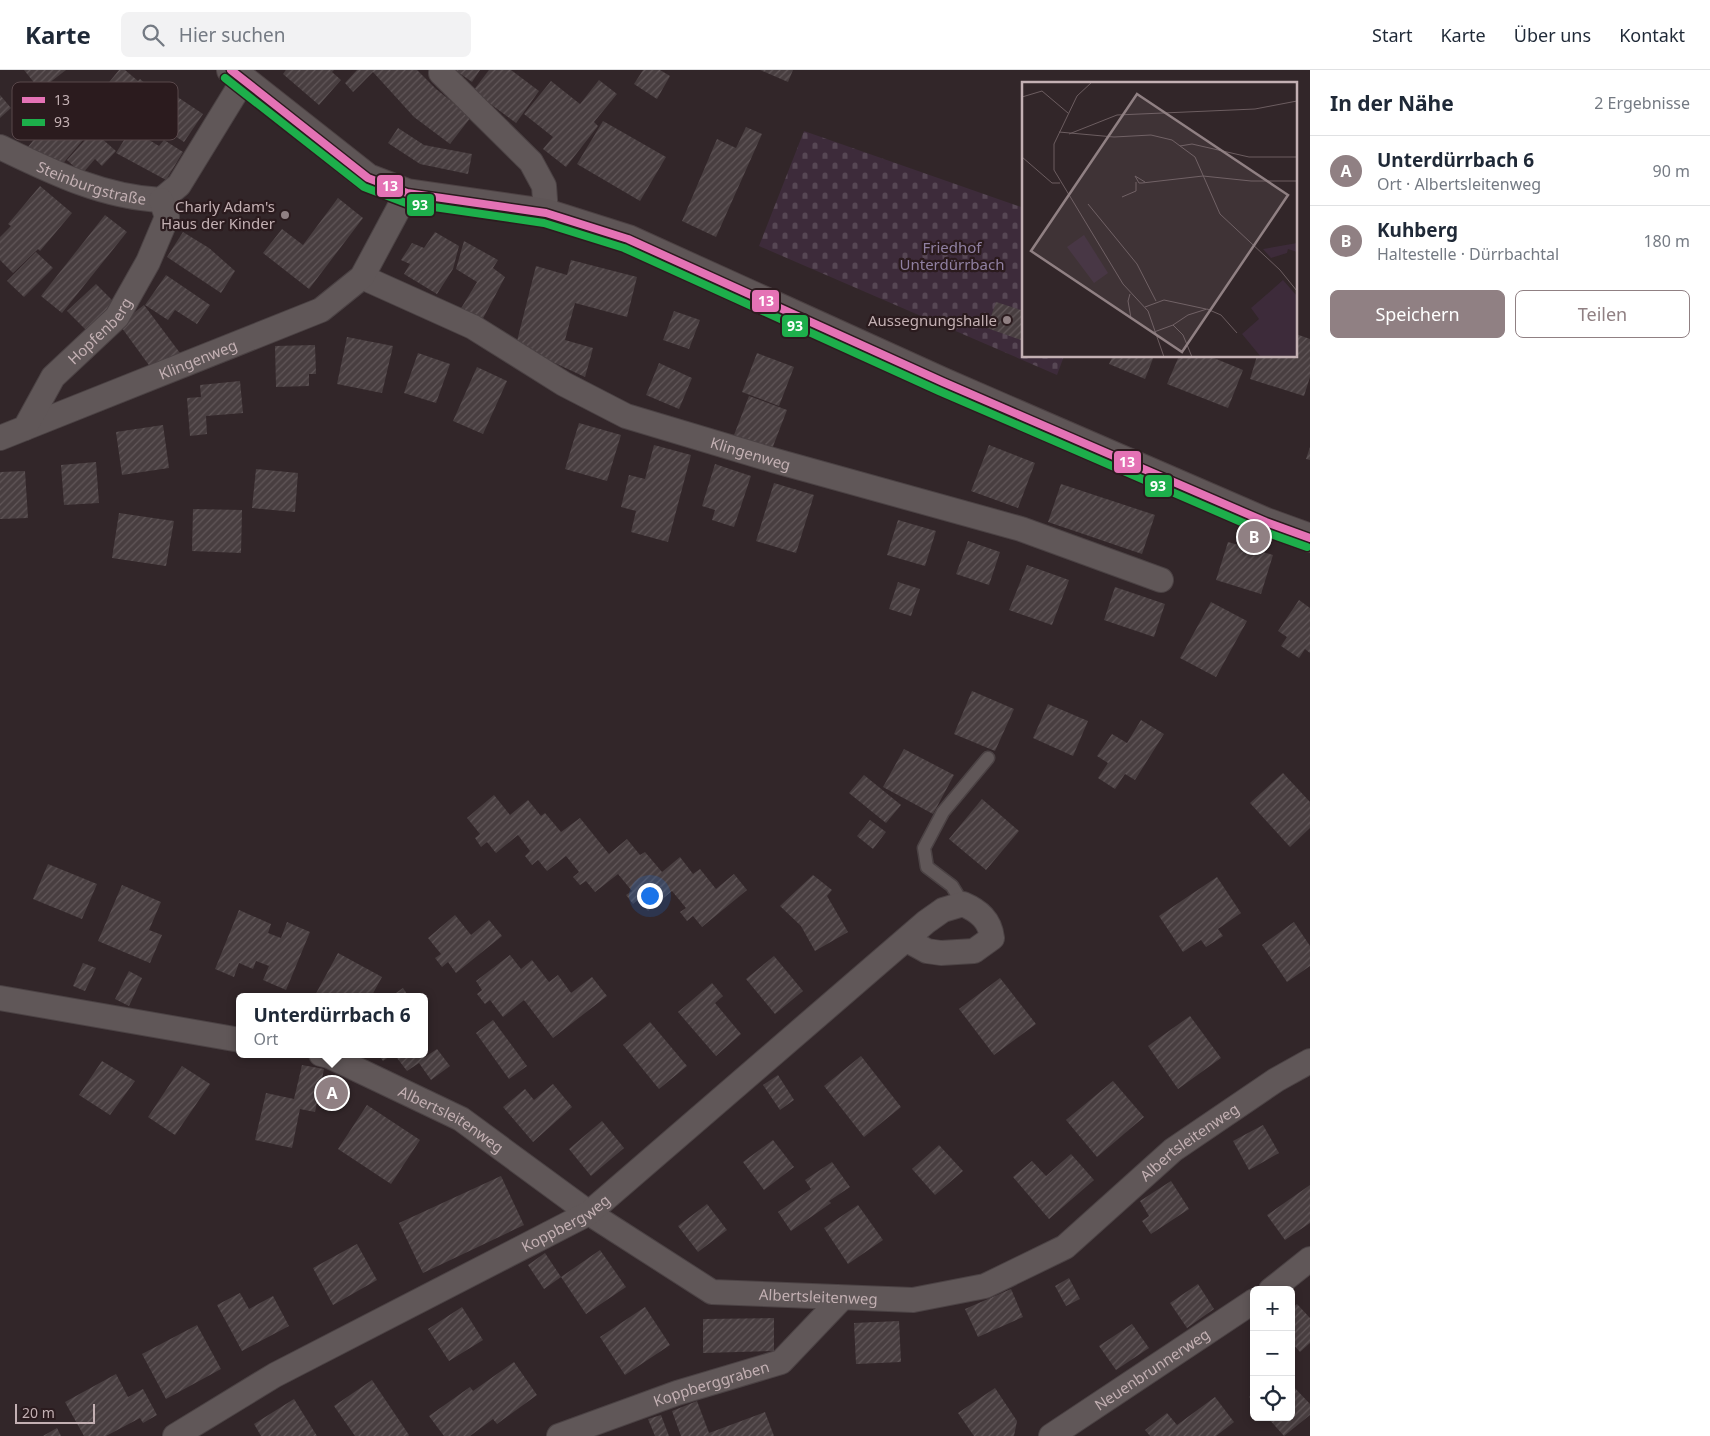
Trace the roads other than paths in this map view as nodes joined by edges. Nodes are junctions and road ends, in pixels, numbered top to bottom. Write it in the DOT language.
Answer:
graph roads {
  1 [pos="441,72"];
  2 [pos="238,74"];
  3 [pos="0,147"];
  4 [pos="407,192"];
  5 [pos="161,200"];
  6 [pos="546,213"];
  7 [pos="362,277"];
  8 [pos="25,428"];
  9 [pos="0,438"];
  10 [pos="1310,538"];
  11 [pos="1161,580"];
  12 [pos="988,758"];
  13 [pos="963,904"];
  14 [pos="907,940"];
  15 [pos="0,998"];
  16 [pos="236,1039"];
  17 [pos="333,1058"];
  18 [pos="1310,1061"];
  19 [pos="589,1212"];
  20 [pos="1310,1259"];
  21 [pos="1276,1286"];
  22 [pos="842,1298"];
  23 [pos="1250,1305"];
  24 [pos="176,1436"];
  25 [pos="559,1436"];
  26 [pos="1051,1436"];
  1 -- 6 [label="street"];
  2 -- 4 [label="street"];
  2 -- 5 [label="street, Steinburgstraße"];
  3 -- 5 [label="street, Steinburgstraße"];
  4 -- 6 [label="street"];
  4 -- 7 [label="street, Klingenweg"];
  5 -- 8 [label="street, Hopfenberg"];
  6 -- 10 [label="street"];
  7 -- 8 [label="street, Klingenweg"];
  7 -- 11 [label="street, Klingenweg"];
  8 -- 9 [label="street"];
  12 -- 13 [label="lane"];
  13 -- 14 [label="street, Koppbergweg"];
  13 -- 14 [label="street"];
  14 -- 19 [label="street, Koppbergweg"];
  15 -- 16 [label="street"];
  17 -- 19 [label="street, Albertsleitenweg"];
  18 -- 22 [label="street, Albertsleitenweg"];
  19 -- 22 [label="street, Albertsleitenweg"];
  19 -- 24 [label="street, Koppbergweg"];
  20 -- 21 [label="street"];
  22 -- 25 [label="street, Koppberggraben"];
  23 -- 26 [label="street, Neuenbrunnerweg"];
}
